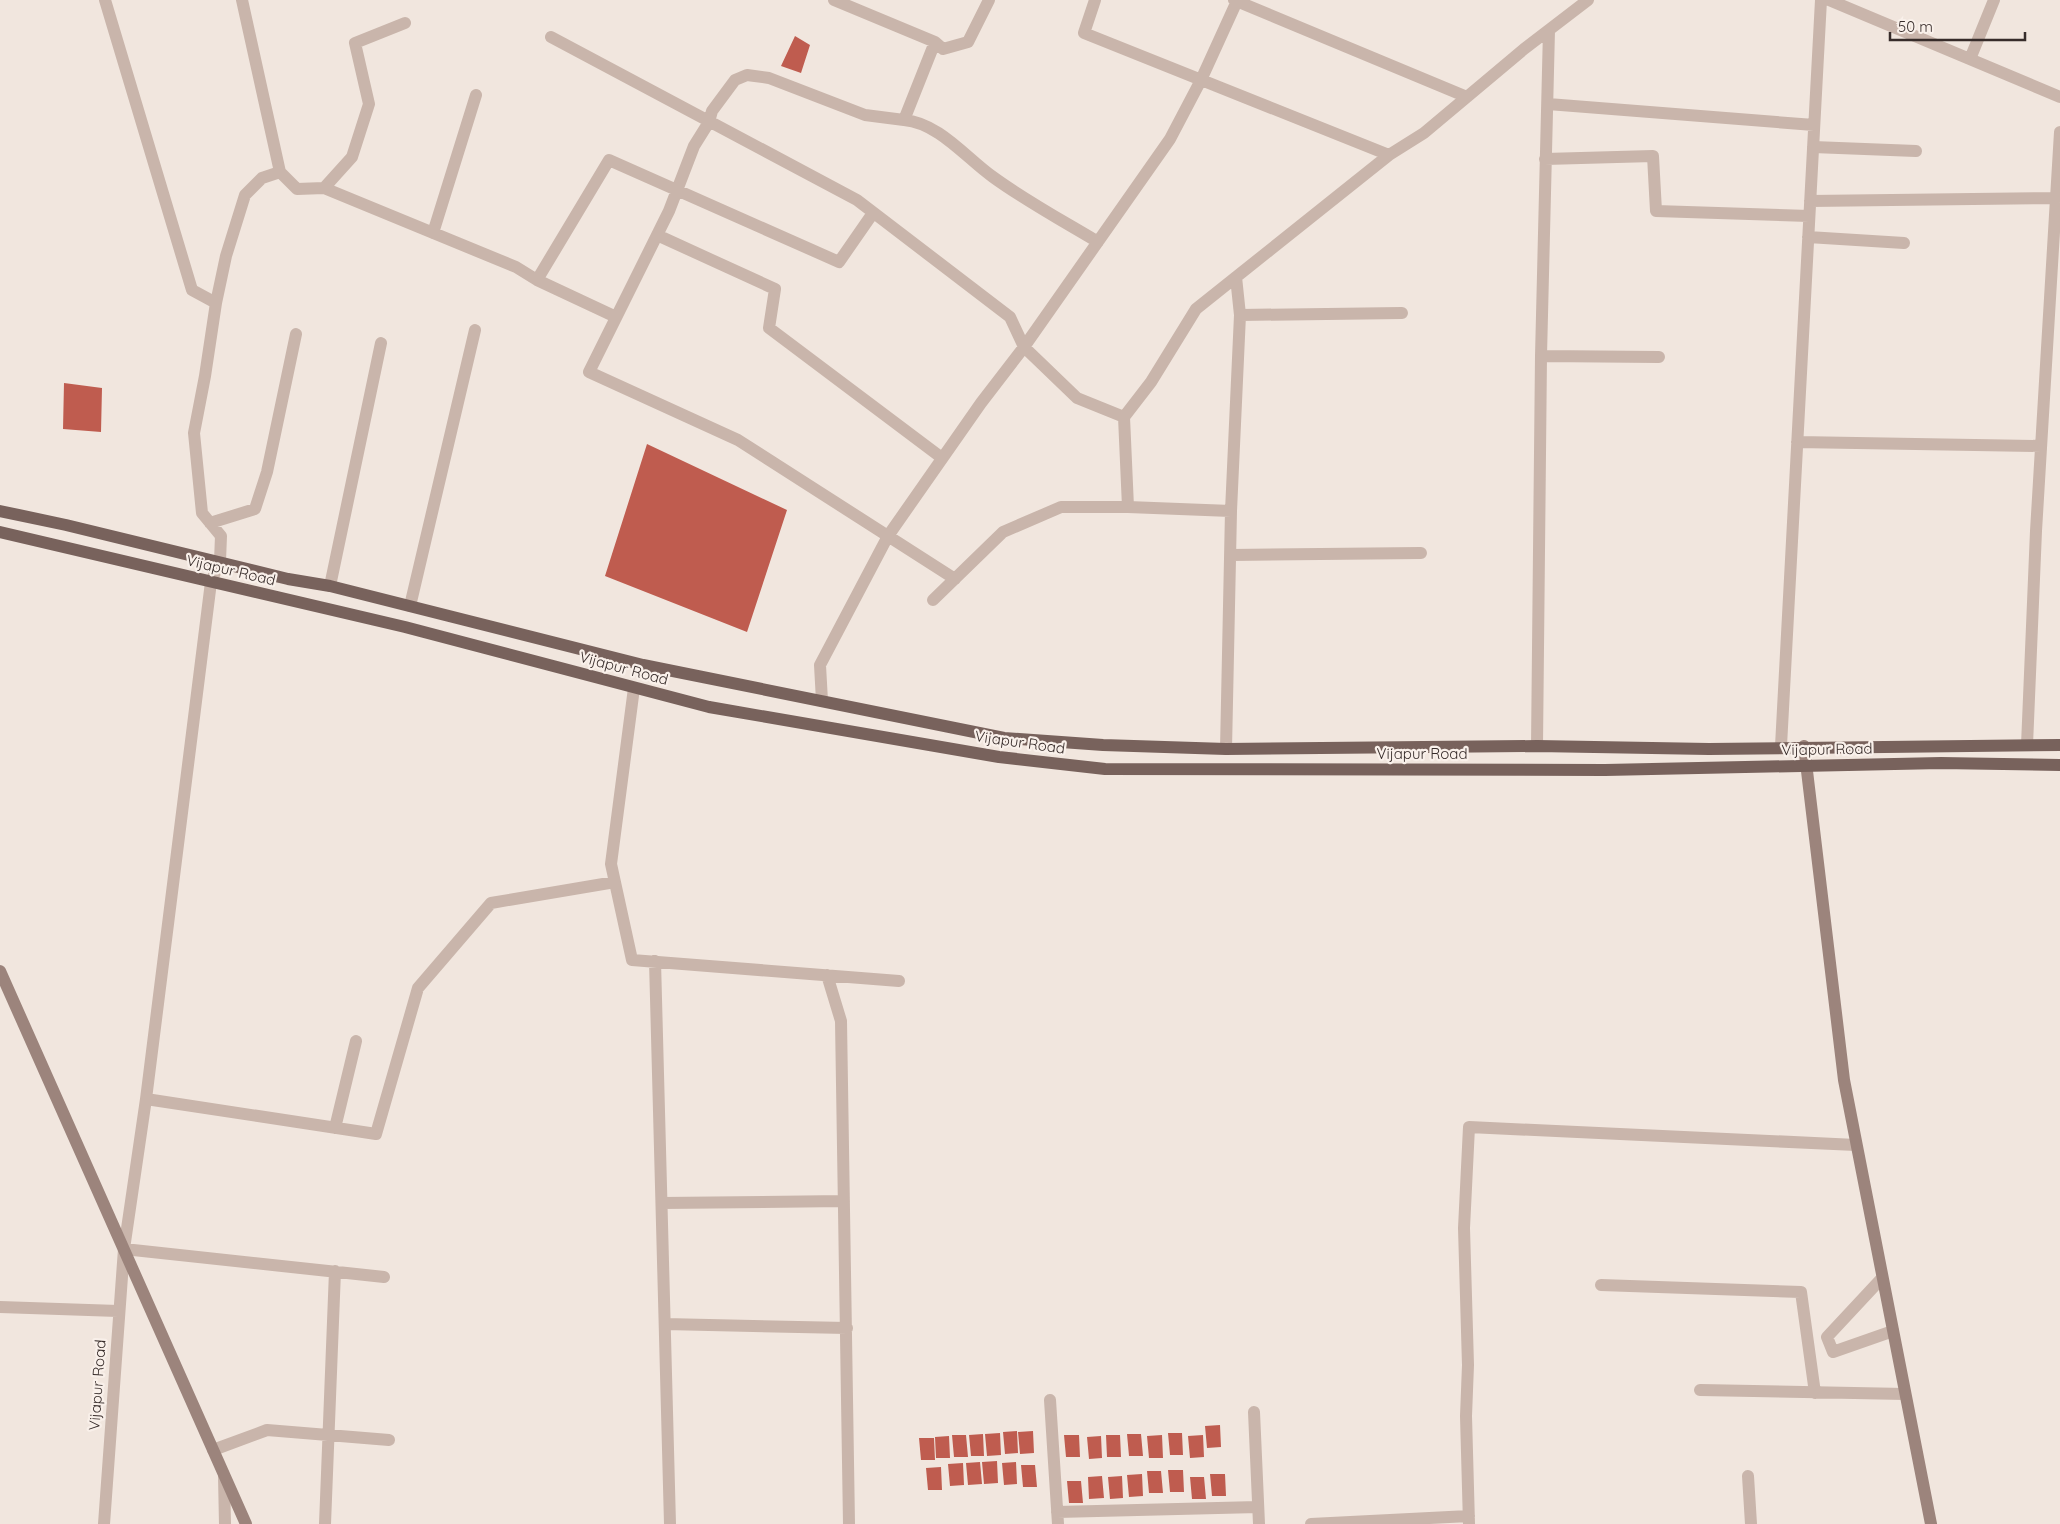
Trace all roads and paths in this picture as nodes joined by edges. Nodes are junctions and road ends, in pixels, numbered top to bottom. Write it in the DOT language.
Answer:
graph roads {
  1 [pos="105,0"];
  2 [pos="242,0"];
  3 [pos="834,0"];
  4 [pos="989,0"];
  5 [pos="1095,0"];
  6 [pos="1588,0"];
  7 [pos="1820,0"];
  8 [pos="1829,0"];
  9 [pos="1994,0"];
  10 [pos="1235,1"];
  11 [pos="1261,5"];
  12 [pos="405,23"];
  13 [pos="1549,30"];
  14 [pos="551,37"];
  15 [pos="935,42"];
  16 [pos="1970,59"];
  17 [pos="1201,80"];
  18 [pos="476,95"];
  19 [pos="1467,97"];
  20 [pos="2060,97"];
  21 [pos="1548,104"];
  22 [pos="904,120"];
  23 [pos="709,122"];
  24 [pos="1814,125"];
  25 [pos="2060,132"];
  26 [pos="1813,147"];
  27 [pos="1916,152"];
  28 [pos="1389,155"];
  29 [pos="1545,159"];
  30 [pos="280,172"];
  31 [pos="324,188"];
  32 [pos="677,190"];
  33 [pos="2056,198"];
  34 [pos="1810,201"];
  35 [pos="873,213"];
  36 [pos="1809,216"];
  37 [pos="433,233"];
  38 [pos="656,236"];
  39 [pos="1808,237"];
  40 [pos="1098,242"];
  41 [pos="1904,243"];
  42 [pos="2056,271"];
  43 [pos="1236,277"];
  44 [pos="536,280"];
  45 [pos="216,303"];
  46 [pos="1402,313"];
  47 [pos="1240,315"];
  48 [pos="616,317"];
  49 [pos="475,330"];
  50 [pos="296,334"];
  51 [pos="381,343"];
  52 [pos="1024,348"];
  53 [pos="1541,356"];
  54 [pos="1659,357"];
  55 [pos="1124,417"];
  56 [pos="1796,442"];
  57 [pos="2041,446"];
  58 [pos="942,458"];
  59 [pos="1128,507"];
  60 [pos="0,511"];
  61 [pos="1231,511"];
  62 [pos="210,522"];
  63 [pos="0,532"];
  64 [pos="888,536"];
  65 [pos="1421,553"];
  66 [pos="1231,555"];
  67 [pos="220,561"];
  68 [pos="955,579"];
  69 [pos="211,582"];
  70 [pos="330,586"];
  71 [pos="933,600"];
  72 [pos="410,606"];
  73 [pos="634,688"];
  74 [pos="822,701"];
  75 [pos="2027,745"];
  76 [pos="2060,745"];
  77 [pos="1537,746"];
  78 [pos="1781,746"];
  79 [pos="1804,746"];
  80 [pos="1226,749"];
  81 [pos="2060,765"];
  82 [pos="1806,766"];
  83 [pos="615,882"];
  84 [pos="655,961"];
  85 [pos="0,971"];
  86 [pos="827,975"];
  87 [pos="899,981"];
  88 [pos="356,1041"];
  89 [pos="146,1099"];
  90 [pos="335,1128"];
  91 [pos="1856,1145"];
  92 [pos="844,1201"];
  93 [pos="662,1204"];
  94 [pos="124,1249"];
  95 [pos="335,1271"];
  96 [pos="384,1276"];
  97 [pos="1882,1278"];
  98 [pos="1601,1284"];
  99 [pos="0,1307"];
  100 [pos="118,1311"];
  101 [pos="666,1324"];
  102 [pos="846,1327"];
  103 [pos="1893,1331"];
  104 [pos="1700,1390"];
  105 [pos="1815,1393"];
  106 [pos="1905,1394"];
  107 [pos="1050,1400"];
  108 [pos="1254,1412"];
  109 [pos="328,1435"];
  110 [pos="389,1440"];
  111 [pos="213,1450"];
  112 [pos="224,1476"];
  113 [pos="1748,1476"];
  114 [pos="1258,1508"];
  115 [pos="1057,1518"];
  116 [pos="1469,1520"];
  117 [pos="104,1524"];
  118 [pos="225,1524"];
  119 [pos="246,1524"];
  120 [pos="325,1524"];
  121 [pos="670,1524"];
  122 [pos="849,1524"];
  123 [pos="1259,1524"];
  124 [pos="1311,1524"];
  125 [pos="1751,1524"];
  126 [pos="1931,1524"];
  1 -- 45 [label="street"];
  2 -- 30 [label="street"];
  3 -- 15 [label="street"];
  4 -- 15 [label="street"];
  5 -- 17 [label="street"];
  6 -- 13 [label="street"];
  7 -- 24 [label="street"];
  8 -- 16 [label="street"];
  9 -- 16 [label="street"];
  10 -- 11 [label="street"];
  10 -- 17 [label="street"];
  11 -- 19 [label="street"];
  12 -- 31 [label="street"];
  13 -- 19 [label="street"];
  13 -- 21 [label="street"];
  14 -- 23 [label="street"];
  15 -- 22 [label="street"];
  16 -- 20 [label="street"];
  17 -- 28 [label="street"];
  17 -- 40 [label="street"];
  18 -- 37 [label="street"];
  19 -- 28 [label="street"];
  21 -- 24 [label="street"];
  21 -- 29 [label="street"];
  22 -- 23 [label="street"];
  22 -- 40 [label="street"];
  23 -- 32 [label="street"];
  23 -- 35 [label="street"];
  24 -- 26 [label="street"];
  25 -- 33 [label="street"];
  26 -- 27 [label="street"];
  26 -- 34 [label="street"];
  28 -- 43 [label="street"];
  29 -- 36 [label="street"];
  29 -- 53 [label="street"];
  30 -- 31 [label="street"];
  30 -- 45 [label="street"];
  31 -- 37 [label="street"];
  32 -- 35 [label="street"];
  32 -- 38 [label="street"];
  32 -- 44 [label="street"];
  33 -- 34 [label="street"];
  33 -- 42 [label="street"];
  34 -- 36 [label="street"];
  35 -- 52 [label="street"];
  36 -- 39 [label="street"];
  37 -- 44 [label="street"];
  38 -- 48 [label="street"];
  38 -- 58 [label="street"];
  39 -- 41 [label="street"];
  39 -- 56 [label="street"];
  40 -- 52 [label="street"];
  42 -- 57 [label="street"];
  43 -- 47 [label="street"];
  43 -- 55 [label="street"];
  44 -- 48 [label="street"];
  45 -- 62 [label="street"];
  46 -- 47 [label="street"];
  47 -- 61 [label="street"];
  48 -- 64 [label="street"];
  49 -- 72 [label="street"];
  50 -- 62 [label="street"];
  51 -- 70 [label="street"];
  52 -- 55 [label="street"];
  52 -- 58 [label="street"];
  53 -- 54 [label="street"];
  53 -- 77 [label="street"];
  55 -- 59 [label="street"];
  56 -- 57 [label="street"];
  56 -- 78 [label="street"];
  57 -- 75 [label="street"];
  58 -- 64 [label="street"];
  59 -- 61 [label="street"];
  59 -- 68 [label="street"];
  60 -- 67 [label="main road, Vijapur Road"];
  61 -- 66 [label="street"];
  62 -- 67 [label="street"];
  63 -- 69 [label="main road, Vijapur Road"];
  64 -- 68 [label="street"];
  64 -- 74 [label="street"];
  65 -- 66 [label="street"];
  66 -- 80 [label="street"];
  67 -- 69 [label="street, Vijapur Road"];
  67 -- 70 [label="main road, Vijapur Road"];
  68 -- 71 [label="street"];
  69 -- 73 [label="main road, Vijapur Road"];
  69 -- 89 [label="street, Vijapur Road"];
  70 -- 72 [label="main road, Vijapur Road"];
  72 -- 74 [label="main road, Vijapur Road"];
  73 -- 82 [label="main road, Vijapur Road"];
  73 -- 83 [label="street"];
  74 -- 80 [label="main road, Vijapur Road"];
  75 -- 76 [label="main road, Vijapur Road"];
  75 -- 79 [label="main road, Vijapur Road"];
  77 -- 78 [label="main road, Vijapur Road"];
  77 -- 80 [label="main road, Vijapur Road"];
  78 -- 79 [label="main road, Vijapur Road"];
  79 -- 82 [label="street"];
  81 -- 82 [label="main road, Vijapur Road"];
  82 -- 91 [label="street"];
  83 -- 84 [label="street"];
  83 -- 90 [label="street"];
  84 -- 86 [label="street"];
  84 -- 93 [label="street"];
  85 -- 94 [label="street"];
  86 -- 87 [label="street"];
  86 -- 92 [label="street"];
  88 -- 90 [label="street"];
  89 -- 90 [label="street"];
  89 -- 94 [label="street, Vijapur Road"];
  91 -- 97 [label="street"];
  91 -- 116 [label="street"];
  92 -- 93 [label="street"];
  92 -- 102 [label="street"];
  93 -- 101 [label="street"];
  94 -- 95 [label="street"];
  94 -- 100 [label="street, Vijapur Road"];
  94 -- 111 [label="street"];
  95 -- 96 [label="street"];
  95 -- 109 [label="street"];
  97 -- 103 [label="street"];
  97 -- 103 [label="street"];
  98 -- 105 [label="street"];
  99 -- 100 [label="street"];
  100 -- 117 [label="street, Vijapur Road"];
  101 -- 102 [label="street"];
  101 -- 121 [label="street"];
  102 -- 122 [label="street"];
  103 -- 106 [label="street"];
  104 -- 105 [label="street"];
  105 -- 106 [label="street"];
  106 -- 126 [label="street"];
  107 -- 115 [label="street"];
  108 -- 114 [label="street"];
  109 -- 110 [label="street"];
  109 -- 111 [label="street"];
  109 -- 120 [label="street"];
  111 -- 112 [label="street"];
  112 -- 118 [label="street"];
  112 -- 119 [label="street"];
  113 -- 125 [label="street"];
  114 -- 115 [label="street"];
  114 -- 123 [label="street"];
  116 -- 124 [label="street"];
}
